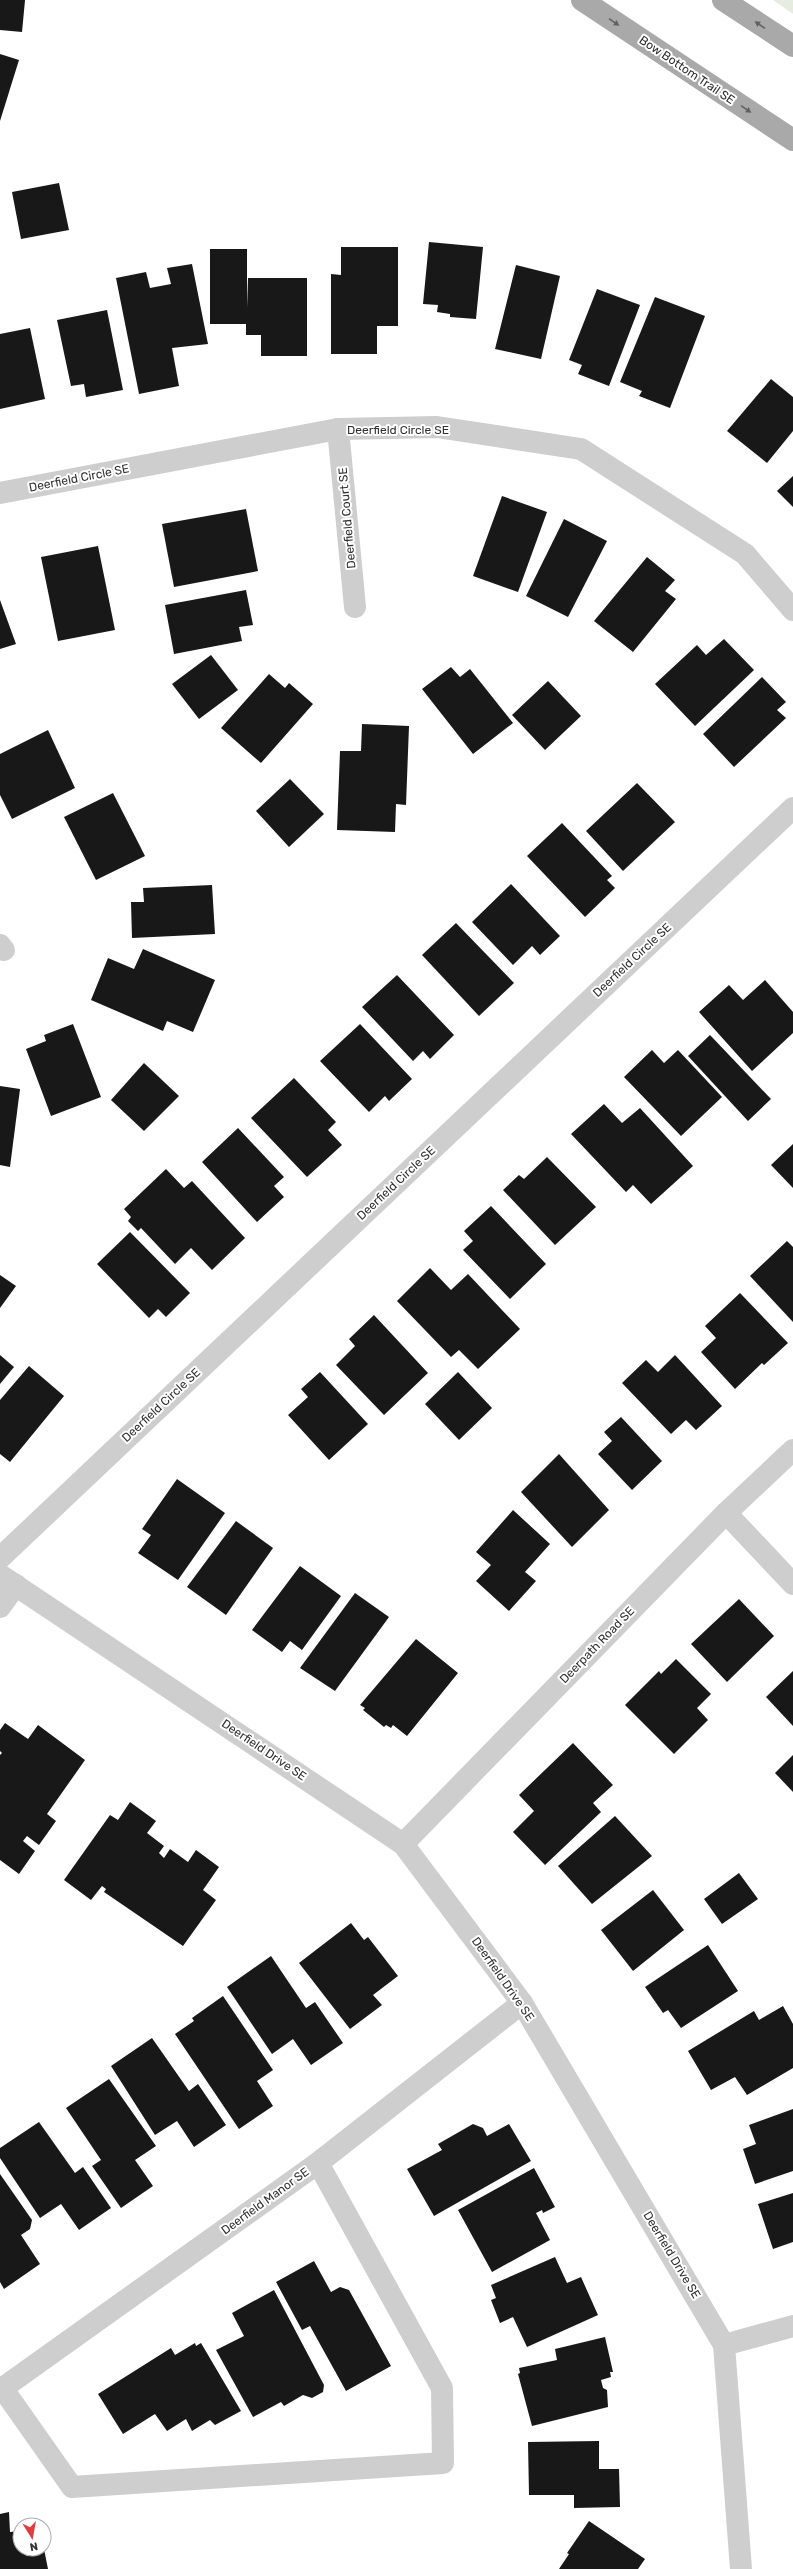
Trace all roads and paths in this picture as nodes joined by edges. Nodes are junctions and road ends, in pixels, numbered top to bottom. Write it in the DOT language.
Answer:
graph roads {
  1 [pos="582,0"];
  2 [pos="723,0"];
  3 [pos="793,46"];
  4 [pos="793,140"];
  5 [pos="338,429"];
  6 [pos="0,493"];
  7 [pos="355,607"];
  8 [pos="793,610"];
  9 [pos="793,808"];
  10 [pos="793,1450"];
  11 [pos="726,1513"];
  12 [pos="0,1558"];
  13 [pos="8,1580"];
  14 [pos="793,1584"];
  15 [pos="0,1607"];
  16 [pos="403,1844"];
  17 [pos="522,2002"];
  18 [pos="318,2163"];
  19 [pos="793,2326"];
  20 [pos="724,2344"];
  21 [pos="1,2389"];
  22 [pos="740,2569"];
  1 -- 4 [label="main road, Bow Bottom Trail SE, one-way"];
  3 -- 2 [label="main road, one-way"];
  5 -- 6 [label="street, Deerfield Circle SE"];
  5 -- 7 [label="street, Deerfield Court SE"];
  5 -- 8 [label="street, Deerfield Circle SE"];
  9 -- 12 [label="street, Deerfield Circle SE"];
  10 -- 11 [label="street, Deerpath Road SE"];
  11 -- 14 [label="street"];
  11 -- 16 [label="street, Deerpath Road SE"];
  13 -- 15 [label="street"];
  13 -- 16 [label="street, Deerfield Drive SE"];
  16 -- 17 [label="street, Deerfield Drive SE"];
  17 -- 18 [label="street, Deerfield Manor SE"];
  17 -- 20 [label="street, Deerfield Drive SE"];
  18 -- 21 [label="street, Deerfield Manor SE"];
  18 -- 21 [label="street"];
  19 -- 20 [label="street"];
  20 -- 22 [label="street, Deerfield Drive SE"];
}
